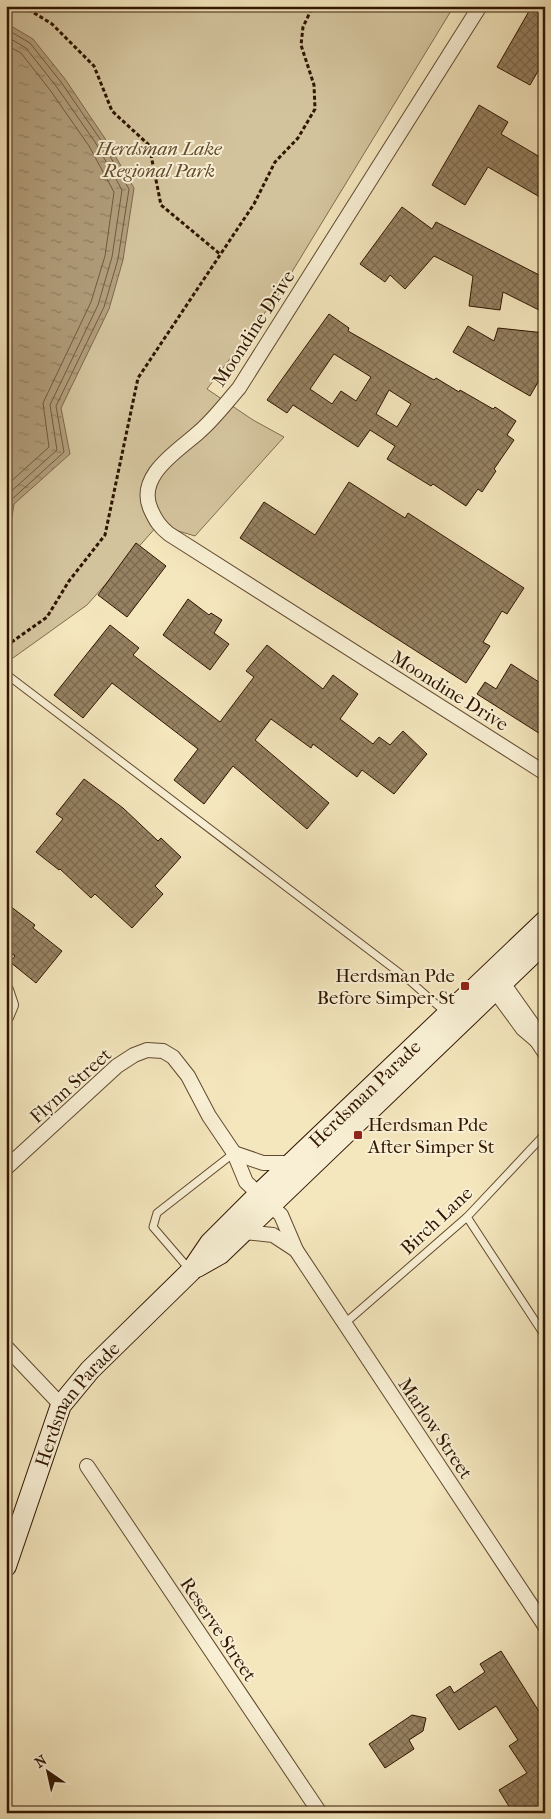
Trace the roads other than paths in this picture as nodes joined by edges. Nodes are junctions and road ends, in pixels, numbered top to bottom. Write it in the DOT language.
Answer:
graph roads {
  1 [pos="480,6"];
  2 [pos="6,674"];
  3 [pos="545,772"];
  4 [pos="545,921"];
  5 [pos="545,942"];
  6 [pos="494,980"];
  7 [pos="6,990"];
  8 [pos="448,1014"];
  9 [pos="6,1017"];
  10 [pos="545,1053"];
  11 [pos="545,1134"];
  12 [pos="234,1153"];
  13 [pos="291,1163"];
  14 [pos="6,1168"];
  15 [pos="264,1201"];
  16 [pos="466,1217"];
  17 [pos="244,1232"];
  18 [pos="296,1250"];
  19 [pos="191,1271"];
  20 [pos="344,1324"];
  21 [pos="545,1336"];
  22 [pos="6,1347"];
  23 [pos="61,1405"];
  24 [pos="87,1466"];
  25 [pos="6,1566"];
  26 [pos="545,1626"];
  27 [pos="320,1813"];
  1 -- 3 [label="street, Moondine Drive"];
  2 -- 8 [label="lane"];
  4 -- 6 [label="main road, Herdsman Parade"];
  5 -- 6 [label="main road, Herdsman Parade"];
  6 -- 8 [label="main road, Herdsman Parade"];
  6 -- 10 [label="street"];
  6 -- 15 [label="main road, Herdsman Parade"];
  7 -- 9 [label="street"];
  8 -- 13 [label="main road, Herdsman Parade"];
  11 -- 16 [label="lane, Birch Lane"];
  12 -- 13 [label="street"];
  12 -- 14 [label="street, Flynn Street"];
  12 -- 15 [label="street, Flynn Street"];
  12 -- 19 [label="lane"];
  13 -- 15 [label="main road, Herdsman Parade"];
  15 -- 17 [label="main road, Herdsman Parade"];
  15 -- 18 [label="street, Marlow Street"];
  15 -- 19 [label="main road, Herdsman Parade"];
  16 -- 20 [label="lane, Birch Lane"];
  16 -- 21 [label="lane"];
  17 -- 18 [label="street, Marlow Street"];
  17 -- 19 [label="main road, Herdsman Parade"];
  18 -- 20 [label="street, Marlow Street"];
  19 -- 23 [label="main road, Herdsman Parade"];
  20 -- 26 [label="street, Marlow Street"];
  22 -- 23 [label="street"];
  23 -- 25 [label="main road, Herdsman Parade"];
  24 -- 27 [label="street, Reserve Street"];
}
